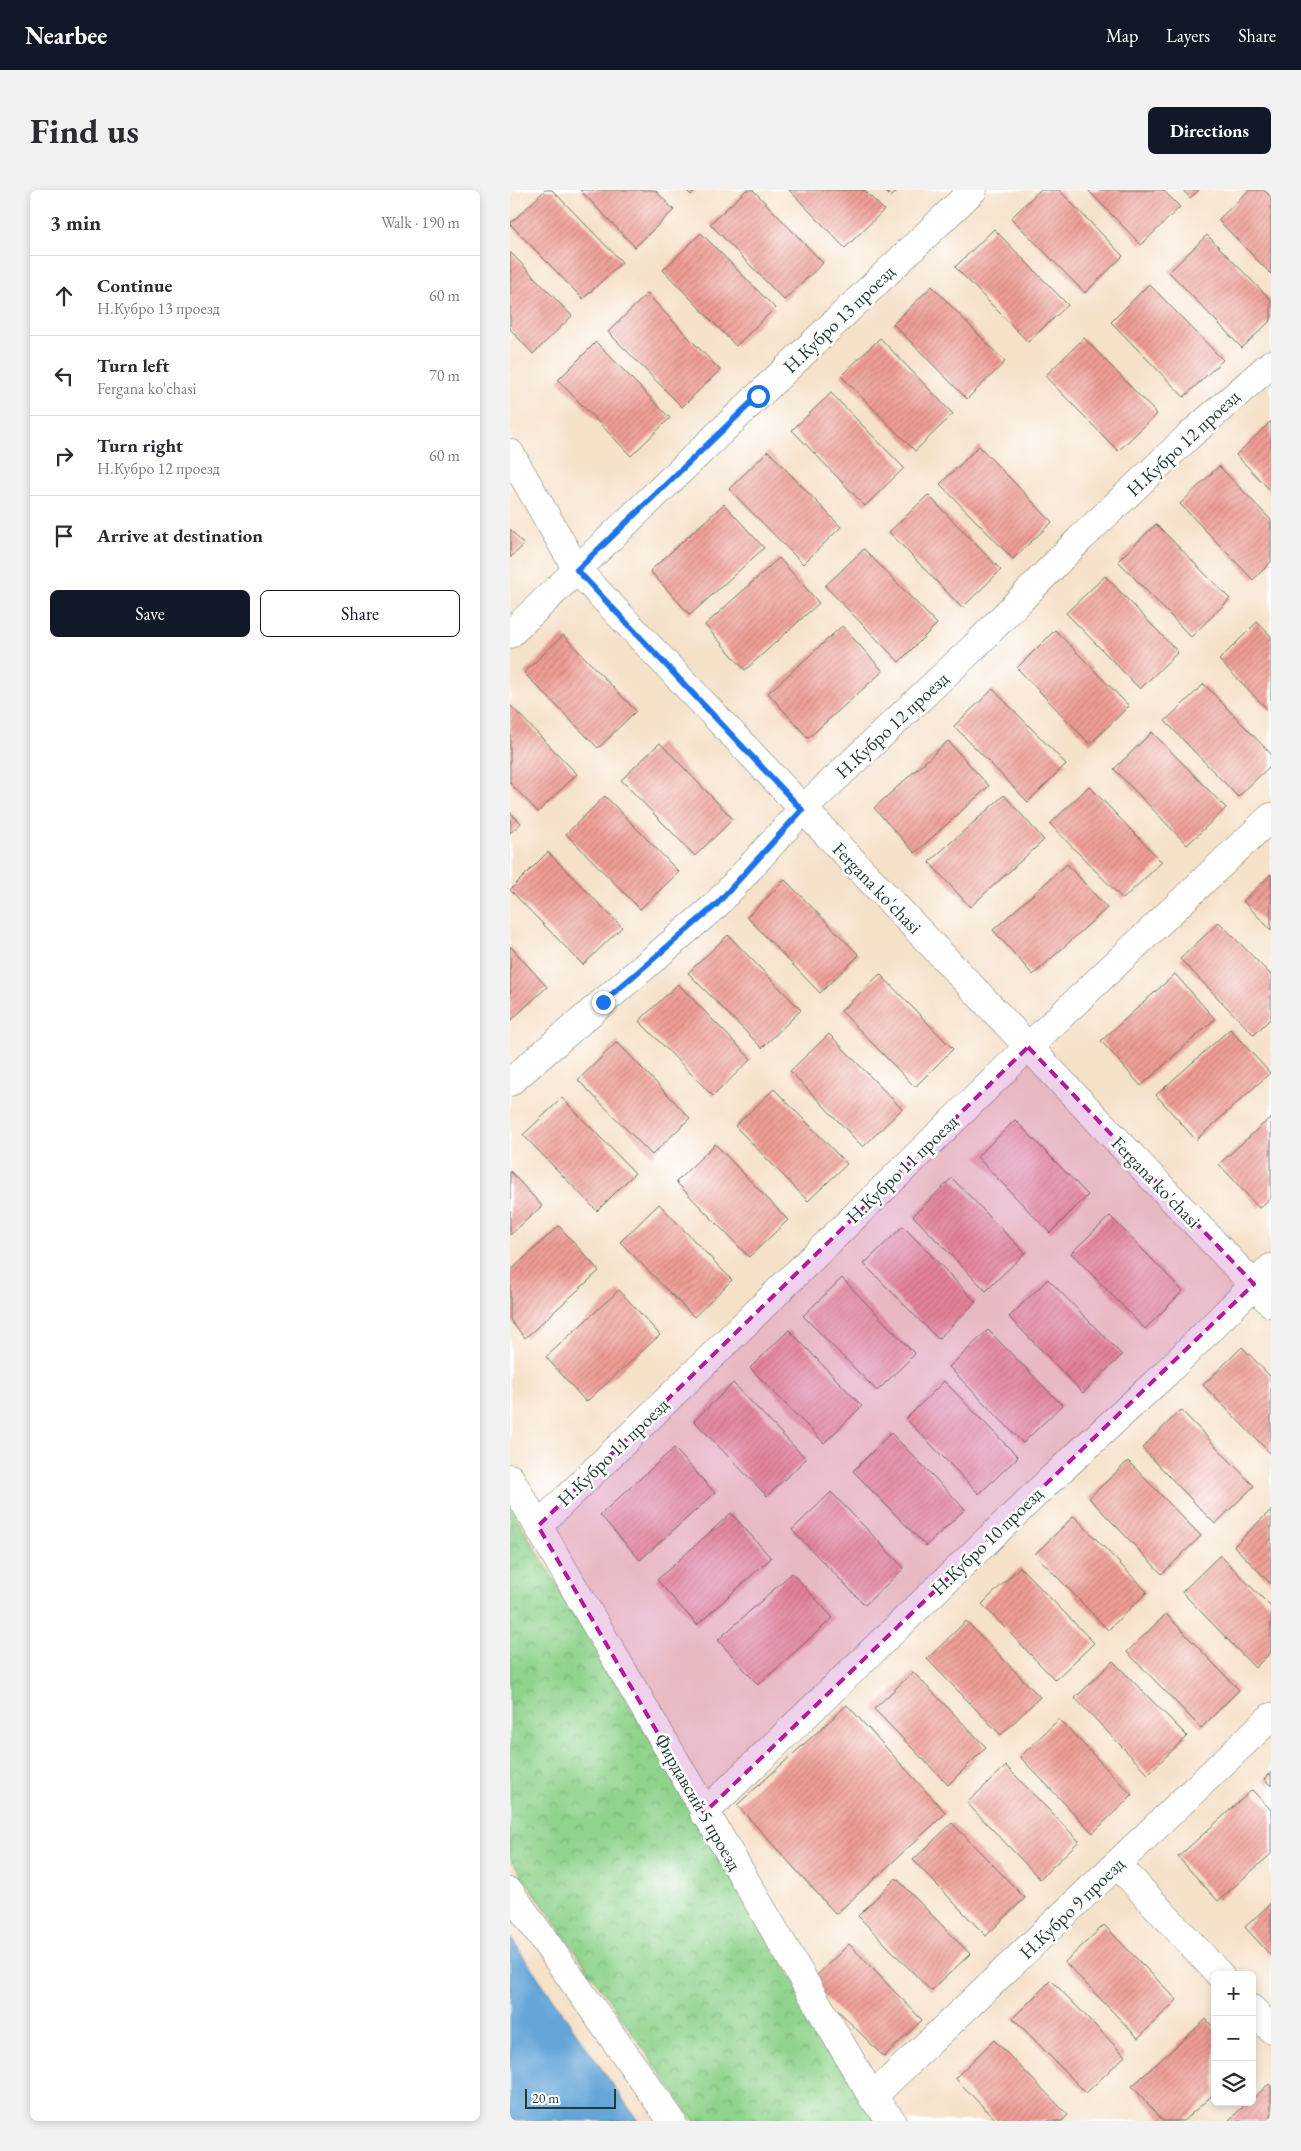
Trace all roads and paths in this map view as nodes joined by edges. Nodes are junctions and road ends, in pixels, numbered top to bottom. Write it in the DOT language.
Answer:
graph roads {
  1 [pos="973,190"];
  2 [pos="1271,364"];
  3 [pos="510,453"];
  4 [pos="577,570"];
  5 [pos="510,634"];
  6 [pos="802,810"];
  7 [pos="1271,817"];
  8 [pos="1028,1047"];
  9 [pos="510,1082"];
  10 [pos="1265,1285"];
  11 [pos="510,1478"];
  12 [pos="538,1526"];
  13 [pos="1271,1717"];
  14 [pos="704,1813"];
  15 [pos="1117,1864"];
  16 [pos="510,1892"];
  17 [pos="1216,1971"];
  18 [pos="1256,2013"];
  19 [pos="1271,2029"];
  20 [pos="872,2097"];
  21 [pos="672,2121"];
  22 [pos="892,2121"];
  1 -- 4 [label="street, Н.Кубро 13 проезд"];
  2 -- 6 [label="street, Н.Кубро 12 проезд"];
  3 -- 4 [label="street, Fergana ko'chasi"];
  4 -- 5 [label="street, Н.Кубро 13 проезд"];
  4 -- 6 [label="street, Fergana ko'chasi"];
  6 -- 8 [label="street, Fergana ko'chasi"];
  6 -- 9 [label="street, Н.Кубро 12 проезд"];
  7 -- 8 [label="street, Н.Кубро 11 проезд"];
  8 -- 10 [label="street, Fergana ko'chasi"];
  8 -- 12 [label="street, Н.Кубро 11 проезд"];
  10 -- 14 [label="street, Н.Кубро 10 проезд"];
  11 -- 12 [label="street, Фирдавсий 5 проезд"];
  12 -- 14 [label="street, Фирдавсий 5 проезд"];
  13 -- 15 [label="street, Н.Кубро 9 проезд"];
  14 -- 20 [label="street, Фирдавсий 5 проезд"];
  15 -- 17 [label="street"];
  15 -- 20 [label="street, Н.Кубро 9 проезд"];
  16 -- 21 [label="street"];
  18 -- 19 [label="street"];
  20 -- 22 [label="street, Фирдавсий 5 проезд"];
}
